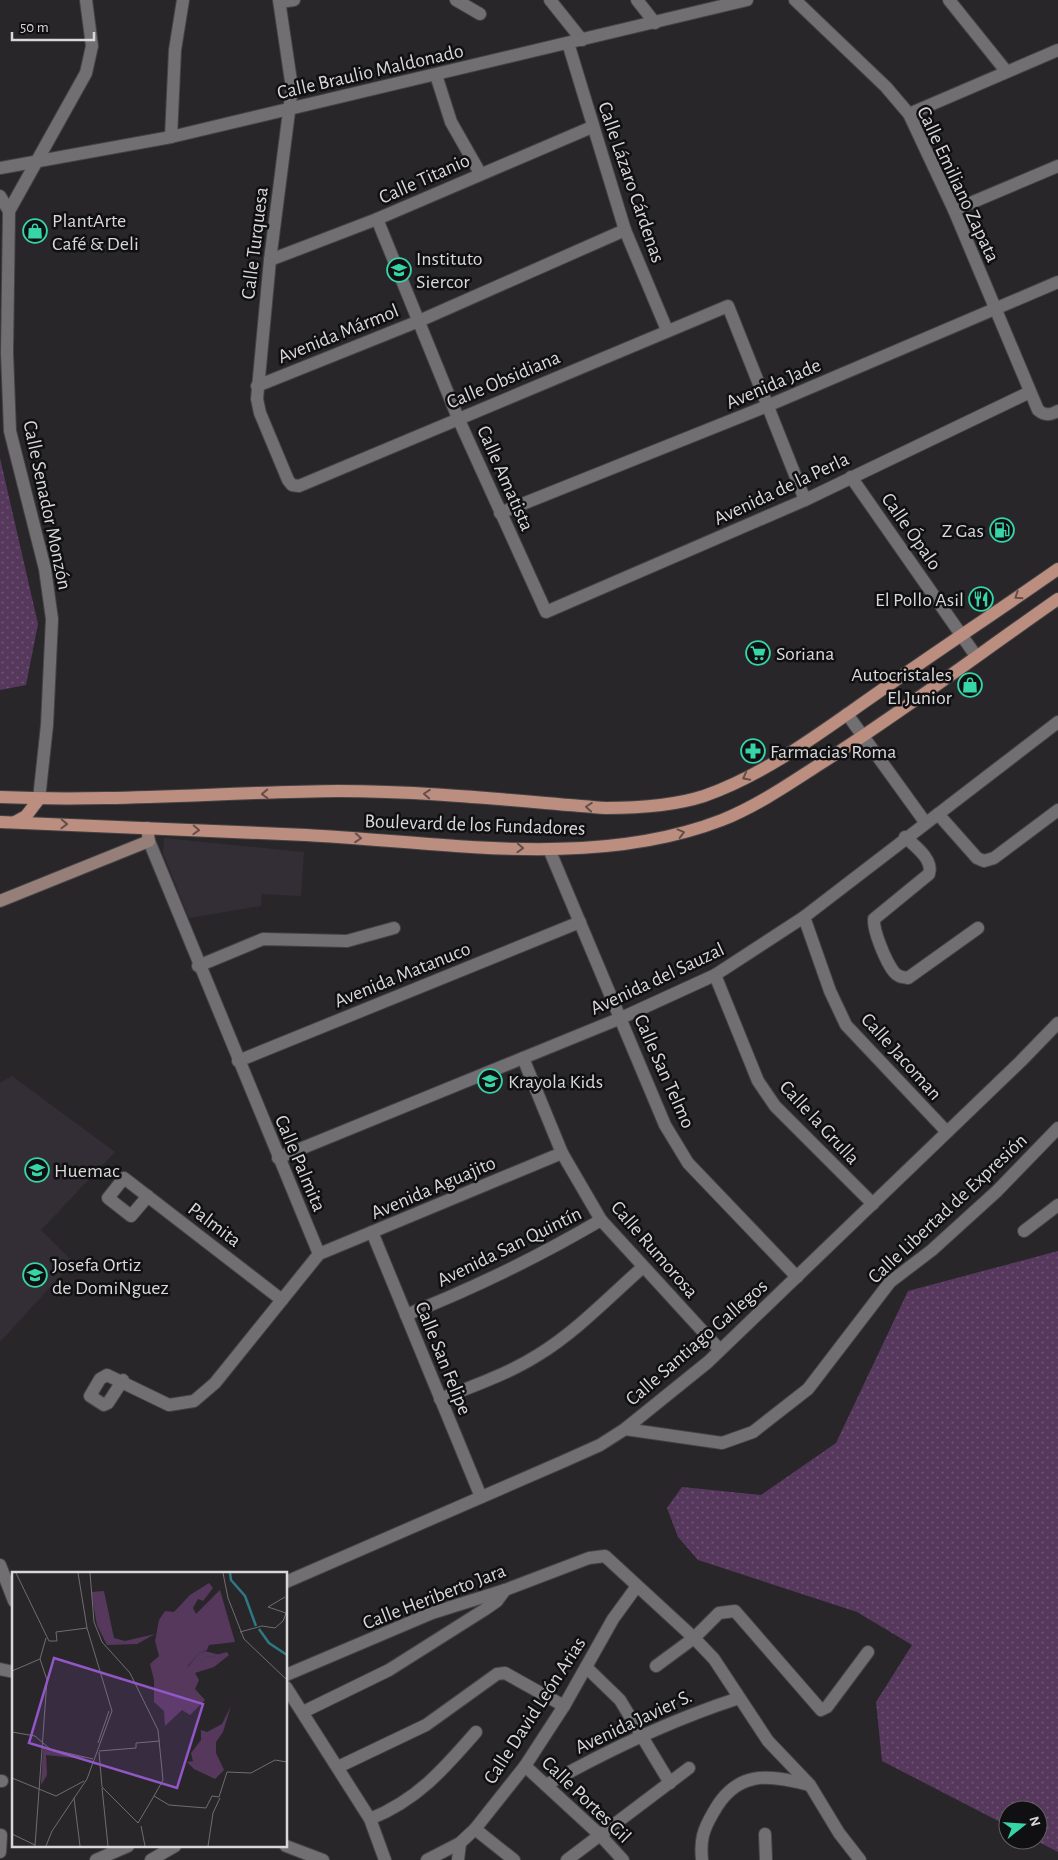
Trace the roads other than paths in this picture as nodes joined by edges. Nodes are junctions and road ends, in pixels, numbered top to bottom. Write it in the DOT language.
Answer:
graph roads {
  1 [pos="86,0"];
  2 [pos="183,0"];
  3 [pos="294,0"];
  4 [pos="456,0"];
  5 [pos="550,0"];
  6 [pos="637,0"];
  7 [pos="747,0"];
  8 [pos="795,0"];
  9 [pos="949,0"];
  10 [pos="279,1"];
  11 [pos="480,14"];
  12 [pos="655,23"];
  13 [pos="582,40"];
  14 [pos="568,44"];
  15 [pos="1058,50"];
  16 [pos="1006,72"];
  17 [pos="436,75"];
  18 [pos="289,110"];
  19 [pos="909,114"];
  20 [pos="592,127"];
  21 [pos="171,137"];
  22 [pos="39,159"];
  23 [pos="1058,166"];
  24 [pos="0,168"];
  25 [pos="480,173"];
  26 [pos="0,196"];
  27 [pos="954,210"];
  28 [pos="9,211"];
  29 [pos="377,219"];
  30 [pos="625,230"];
  31 [pos="270,260"];
  32 [pos="1058,282"];
  33 [pos="994,308"];
  34 [pos="419,321"];
  35 [pos="667,330"];
  36 [pos="257,386"];
  37 [pos="1030,392"];
  38 [pos="767,406"];
  39 [pos="1058,411"];
  40 [pos="458,418"];
  41 [pos="852,477"];
  42 [pos="292,485"];
  43 [pos="805,500"];
  44 [pos="500,513"];
  45 [pos="1058,569"];
  46 [pos="1058,599"];
  47 [pos="546,612"];
  48 [pos="961,635"];
  49 [pos="976,656"];
  50 [pos="847,714"];
  51 [pos="1058,722"];
  52 [pos="863,735"];
  53 [pos="0,797"];
  54 [pos="39,798"];
  55 [pos="1058,810"];
  56 [pos="938,814"];
  57 [pos="0,822"];
  58 [pos="15,822"];
  59 [pos="925,822"];
  60 [pos="147,828"];
  61 [pos="905,837"];
  62 [pos="149,842"];
  63 [pos="549,849"];
  64 [pos="0,901"];
  65 [pos="804,917"];
  66 [pos="580,922"];
  67 [pos="394,928"];
  68 [pos="978,928"];
  69 [pos="198,966"];
  70 [pos="715,976"];
  71 [pos="621,1018"];
  72 [pos="1058,1023"];
  73 [pos="523,1058"];
  74 [pos="238,1061"];
  75 [pos="1058,1128"];
  76 [pos="947,1132"];
  77 [pos="562,1153"];
  78 [pos="278,1158"];
  79 [pos="148,1196"];
  80 [pos="873,1204"];
  81 [pos="1058,1205"];
  82 [pos="601,1220"];
  83 [pos="1024,1231"];
  84 [pos="372,1232"];
  85 [pos="319,1254"];
  86 [pos="643,1267"];
  87 [pos="796,1277"];
  88 [pos="282,1300"];
  89 [pos="406,1314"];
  90 [pos="720,1350"];
  91 [pos="120,1379"];
  92 [pos="440,1399"];
  93 [pos="625,1429"];
  94 [pos="481,1497"];
  95 [pos="0,1566"];
  96 [pos="288,1581"];
  97 [pos="637,1586"];
  98 [pos="505,1590"];
  99 [pos="12,1596"];
  100 [pos="694,1638"];
  101 [pos="868,1652"];
  102 [pos="656,1666"];
  103 [pos="586,1667"];
  104 [pos="288,1674"];
  105 [pos="288,1690"];
  106 [pos="739,1698"];
  107 [pos="564,1706"];
  108 [pos="303,1712"];
  109 [pos="476,1732"];
  110 [pos="642,1735"];
  111 [pos="525,1766"];
  112 [pos="338,1767"];
  113 [pos="689,1768"];
  114 [pos="670,1782"];
  115 [pos="546,1785"];
  116 [pos="810,1785"];
  117 [pos="370,1819"];
  118 [pos="475,1828"];
  119 [pos="765,1834"];
  120 [pos="1,1835"];
  121 [pos="600,1835"];
  122 [pos="460,1843"];
  123 [pos="288,1847"];
  124 [pos="123,1848"];
  125 [pos="172,1848"];
  126 [pos="0,1852"];
  127 [pos="96,1860"];
  128 [pos="151,1860"];
  129 [pos="323,1860"];
  130 [pos="385,1860"];
  131 [pos="427,1860"];
  132 [pos="458,1860"];
  133 [pos="514,1860"];
  134 [pos="567,1860"];
  135 [pos="623,1860"];
  136 [pos="702,1860"];
  137 [pos="766,1860"];
  138 [pos="860,1860"];
  1 -- 22 [label="street, Calle Senador Monzón"];
  2 -- 21 [label="street"];
  3 -- 10 [label="street"];
  4 -- 11 [label="street"];
  5 -- 13 [label="street"];
  6 -- 12 [label="street"];
  7 -- 12 [label="street, Calle Braulio Maldonado"];
  8 -- 19 [label="street, Calle Emiliano Zapata"];
  9 -- 16 [label="street"];
  10 -- 18 [label="street, Calle Turquesa"];
  12 -- 13 [label="street, Calle Braulio Maldonado"];
  13 -- 14 [label="street, Calle Braulio Maldonado"];
  14 -- 17 [label="street, Calle Braulio Maldonado"];
  14 -- 20 [label="street, Calle Lázaro Cárdenas"];
  15 -- 16 [label="street"];
  16 -- 19 [label="street"];
  17 -- 18 [label="street, Calle Braulio Maldonado"];
  17 -- 25 [label="street"];
  18 -- 21 [label="street, Calle Braulio Maldonado"];
  18 -- 31 [label="street, Calle Turquesa"];
  19 -- 27 [label="street, Calle Emiliano Zapata"];
  20 -- 25 [label="street, Calle Titanio"];
  20 -- 30 [label="street, Calle Lázaro Cárdenas"];
  21 -- 22 [label="street, Calle Braulio Maldonado"];
  22 -- 24 [label="street, Calle Braulio Maldonado"];
  22 -- 28 [label="street, Calle Senador Monzón"];
  23 -- 27 [label="street"];
  25 -- 29 [label="street, Calle Titanio"];
  26 -- 28 [label="street"];
  27 -- 33 [label="street, Calle Emiliano Zapata"];
  28 -- 54 [label="street, Calle Senador Monzón"];
  29 -- 31 [label="street, Calle Titanio"];
  29 -- 34 [label="street, Calle Amatista"];
  30 -- 34 [label="street, Avenida Mármol"];
  30 -- 35 [label="street, Calle Lázaro Cárdenas"];
  31 -- 36 [label="street, Calle Turquesa"];
  32 -- 33 [label="street, Avenida Jade"];
  33 -- 37 [label="street, Calle Emiliano Zapata"];
  33 -- 38 [label="street, Avenida Jade"];
  34 -- 36 [label="street, Avenida Mármol"];
  34 -- 40 [label="street, Calle Amatista"];
  35 -- 38 [label="street, Calle Obsidiana"];
  35 -- 40 [label="street, Calle Obsidiana"];
  36 -- 42 [label="street, Calle Turquesa"];
  37 -- 39 [label="street, Calle Emiliano Zapata"];
  37 -- 41 [label="street, Avenida de la Perla"];
  38 -- 43 [label="street"];
  38 -- 44 [label="street, Avenida Jade"];
  40 -- 42 [label="street, Calle Obsidiana"];
  40 -- 44 [label="street, Calle Amatista"];
  41 -- 43 [label="street, Avenida de la Perla"];
  41 -- 48 [label="street, Calle Ópalo"];
  43 -- 47 [label="street, Avenida de la Perla"];
  44 -- 47 [label="street, Calle Amatista"];
  45 -- 48 [label="main road, Boulevard de los Fundadores, one-way"];
  46 -- 49 [label="main road, Boulevard de los Fundadores"];
  48 -- 49 [label="street, Calle Ópalo"];
  48 -- 50 [label="main road, Boulevard de los Fundadores"];
  49 -- 52 [label="main road, Boulevard de los Fundadores"];
  50 -- 52 [label="street"];
  50 -- 54 [label="main road, Boulevard de los Fundadores, one-way"];
  51 -- 56 [label="street, Avenida del Sauzal"];
  52 -- 59 [label="street"];
  63 -- 52 [label="main road, Boulevard de los Fundadores, one-way"];
  53 -- 54 [label="main road, Boulevard de los Fundadores"];
  54 -- 58 [label="main road"];
  55 -- 56 [label="street"];
  56 -- 59 [label="street, Avenida del Sauzal"];
  57 -- 58 [label="main road, Boulevard de los Fundadores"];
  58 -- 60 [label="main road, Boulevard de los Fundadores, one-way"];
  59 -- 61 [label="street, Avenida del Sauzal"];
  60 -- 62 [label="main road, Calle Palmita"];
  60 -- 63 [label="main road, Boulevard de los Fundadores, one-way"];
  61 -- 65 [label="street, Avenida del Sauzal"];
  61 -- 68 [label="street"];
  62 -- 64 [label="main road"];
  62 -- 69 [label="street, Calle Palmita"];
  63 -- 66 [label="street, Calle San Telmo"];
  65 -- 70 [label="street, Avenida del Sauzal"];
  65 -- 76 [label="street, Calle Jacoman"];
  66 -- 71 [label="street, Calle San Telmo"];
  66 -- 74 [label="street, Avenida Matanuco"];
  67 -- 69 [label="street"];
  69 -- 74 [label="street, Calle Palmita"];
  70 -- 71 [label="street, Avenida del Sauzal"];
  70 -- 80 [label="street, Calle la Grulla"];
  71 -- 73 [label="street, Avenida del Sauzal"];
  71 -- 87 [label="street, Calle San Telmo"];
  72 -- 76 [label="street, Calle Santiago Gallegos"];
  73 -- 77 [label="street, Calle Rumorosa"];
  73 -- 78 [label="street, Avenida del Sauzal"];
  74 -- 78 [label="street, Calle Palmita"];
  75 -- 93 [label="street, Calle Libertad de Expresión"];
  76 -- 80 [label="street, Calle Santiago Gallegos"];
  77 -- 82 [label="street, Calle Rumorosa"];
  77 -- 84 [label="street, Avenida Aguajito"];
  78 -- 85 [label="street, Calle Palmita"];
  79 -- 79 [label="street, Palmita"];
  79 -- 88 [label="street, Palmita"];
  80 -- 87 [label="street, Calle Santiago Gallegos"];
  81 -- 83 [label="street"];
  82 -- 86 [label="street, Calle Rumorosa"];
  82 -- 89 [label="street, Avenida San Quintín"];
  84 -- 85 [label="street, Avenida Aguajito"];
  84 -- 89 [label="street, Calle San Felipe"];
  85 -- 88 [label="street"];
  86 -- 90 [label="street, Calle Rumorosa"];
  86 -- 92 [label="street"];
  87 -- 90 [label="street, Calle Santiago Gallegos"];
  88 -- 91 [label="street"];
  89 -- 92 [label="street, Calle San Felipe"];
  90 -- 93 [label="street, Calle Santiago Gallegos"];
  92 -- 94 [label="street, Calle San Felipe"];
  93 -- 94 [label="street, Calle Santiago Gallegos"];
  94 -- 96 [label="street, Calle Santiago Gallegos"];
  95 -- 99 [label="street"];
  97 -- 98 [label="street, Calle Heriberto Jara"];
  97 -- 100 [label="street"];
  97 -- 103 [label="street, Calle David León Arias"];
  98 -- 104 [label="street, Calle Heriberto Jara"];
  98 -- 108 [label="street"];
  100 -- 101 [label="street"];
  100 -- 102 [label="street"];
  100 -- 106 [label="street"];
  103 -- 107 [label="street, Calle David León Arias"];
  103 -- 110 [label="street"];
  105 -- 108 [label="street"];
  106 -- 110 [label="street, Avenida Javier S."];
  106 -- 116 [label="street"];
  107 -- 111 [label="street, Calle David León Arias"];
  107 -- 112 [label="street"];
  108 -- 112 [label="street"];
  109 -- 117 [label="street"];
  110 -- 114 [label="street"];
  110 -- 115 [label="street, Avenida Javier S."];
  111 -- 115 [label="street, Calle Portes Gil"];
  111 -- 118 [label="street, Calle David León Arias"];
  112 -- 117 [label="street"];
  113 -- 114 [label="street"];
  114 -- 121 [label="street"];
  115 -- 121 [label="street, Calle Portes Gil"];
  116 -- 136 [label="street"];
  116 -- 138 [label="street"];
  117 -- 130 [label="street"];
  118 -- 122 [label="street, Calle David León Arias"];
  118 -- 133 [label="street"];
  119 -- 137 [label="street"];
  120 -- 126 [label="street"];
  121 -- 134 [label="street"];
  121 -- 135 [label="street, Calle Portes Gil"];
  122 -- 131 [label="street, Calle David León Arias"];
  122 -- 132 [label="street"];
  123 -- 129 [label="street"];
  124 -- 127 [label="street"];
  125 -- 128 [label="street"];
}
